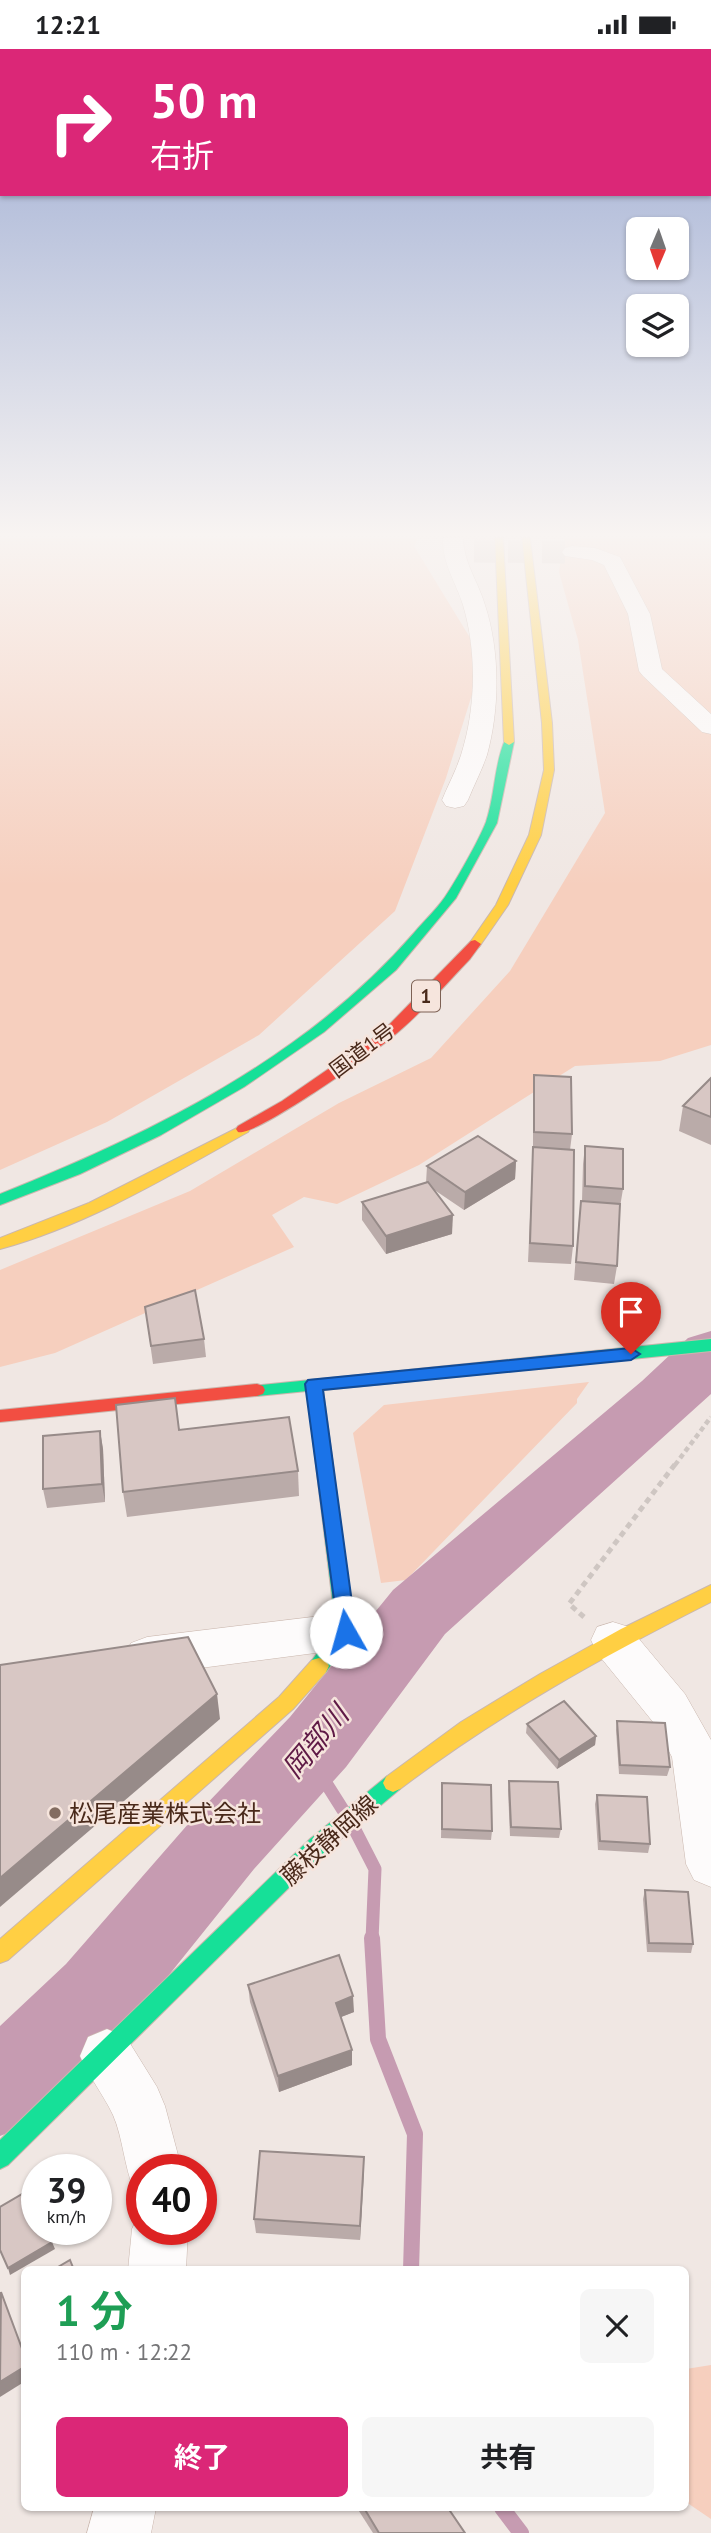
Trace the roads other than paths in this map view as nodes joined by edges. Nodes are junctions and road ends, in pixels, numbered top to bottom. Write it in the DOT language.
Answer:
graph roads {
  1 [pos="484,654"];
  2 [pos="506,654"];
  3 [pos="539,654"];
  4 [pos="647,654"];
  5 [pos="711,727"];
  6 [pos="455,800"];
  7 [pos="0,1200"];
  8 [pos="0,1244"];
  9 [pos="711,1345"];
  10 [pos="314,1384"];
  11 [pos="0,1416"];
  12 [pos="711,1593"];
  13 [pos="346,1632"];
  14 [pos="613,1640"];
  15 [pos="111,1661"];
  16 [pos="709,1841"];
  17 [pos="0,1953"];
  18 [pos="107,2056"];
  19 [pos="150,2154"];
  20 [pos="0,2157"];
  21 [pos="158,2245"];
  22 [pos="156,2266"];
  23 [pos="124,2511"];
  24 [pos="119,2533"];
  1 -- 6 [label="street"];
  2 -- 7 [label="main road, 国道1号 / 1"];
  3 -- 8 [label="main road, 国道1号 / 1"];
  4 -- 5 [label="street"];
  9 -- 10 [label="main road"];
  10 -- 11 [label="main road"];
  10 -- 13 [label="main road"];
  12 -- 14 [label="main road, 藤枝静岡線"];
  13 -- 15 [label="street"];
  13 -- 17 [label="main road"];
  14 -- 16 [label="street"];
  14 -- 18 [label="main road, 藤枝静岡線"];
  18 -- 19 [label="street"];
  18 -- 20 [label="main road, 藤枝静岡線"];
  21 -- 22 [label="street"];
  23 -- 24 [label="street"];
}
